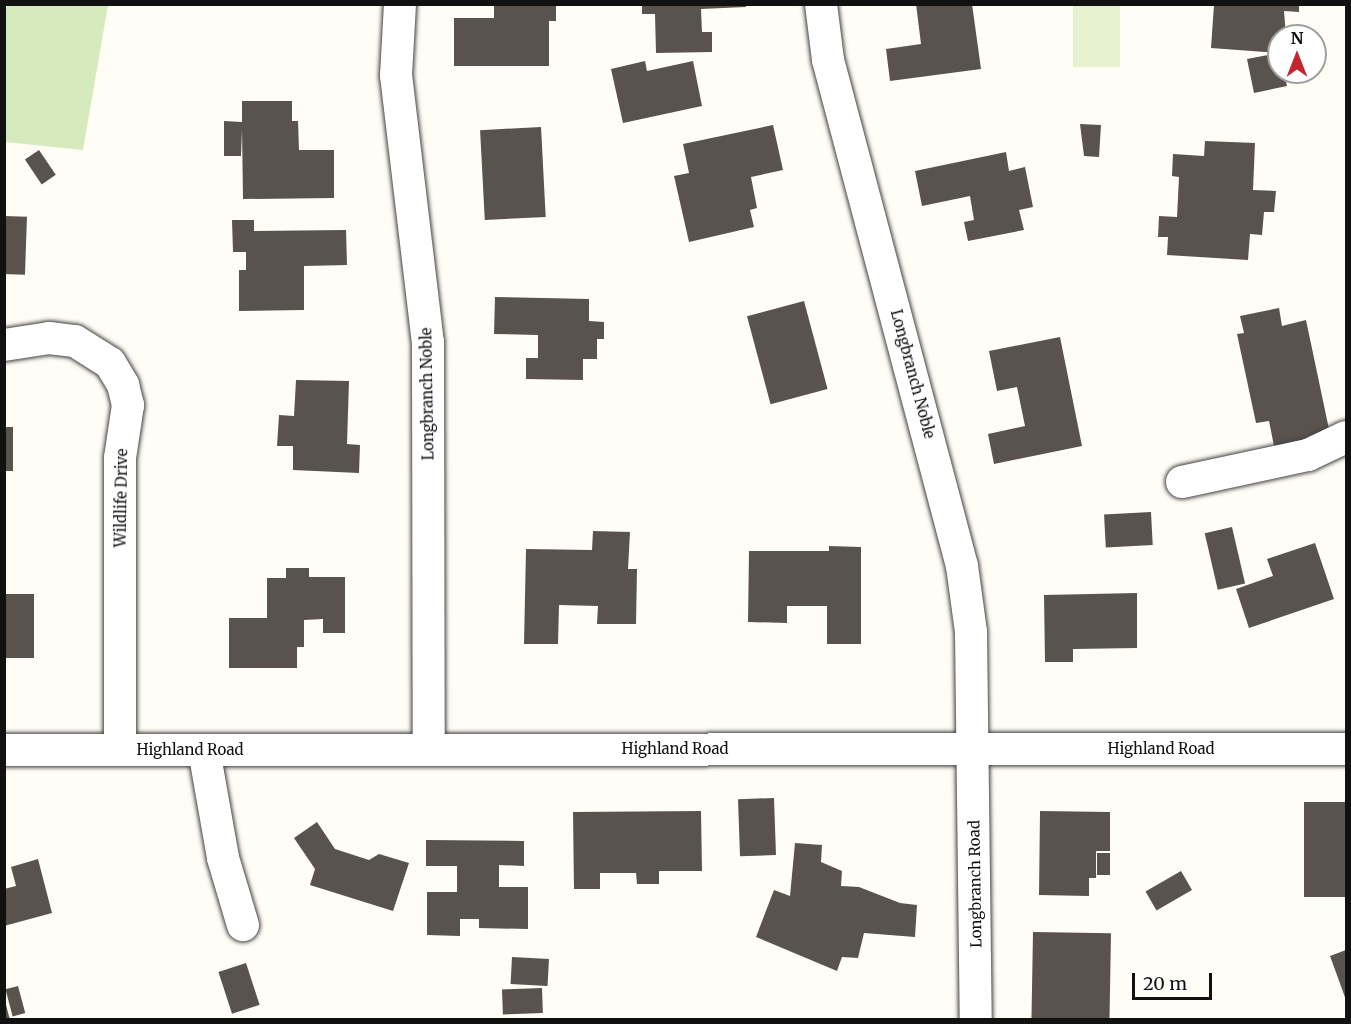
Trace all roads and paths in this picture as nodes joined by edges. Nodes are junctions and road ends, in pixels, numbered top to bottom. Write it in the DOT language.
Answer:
graph roads {
  1 [pos="400,4"];
  2 [pos="821,4"];
  3 [pos="4,345"];
  4 [pos="1347,437"];
  5 [pos="1182,482"];
  6 [pos="973,749"];
  7 [pos="1347,749"];
  8 [pos="4,750"];
  9 [pos="120,750"];
  10 [pos="204,750"];
  11 [pos="429,750"];
  12 [pos="243,925"];
  13 [pos="976,1020"];
  1 -- 11 [label="street, Longbranch Noble"];
  2 -- 6 [label="street, Longbranch Noble"];
  3 -- 9 [label="street, Wildlife Drive"];
  4 -- 5 [label="street"];
  6 -- 7 [label="street, Highland Road"];
  6 -- 11 [label="street, Highland Road"];
  6 -- 13 [label="street, Longbranch Road"];
  8 -- 9 [label="street, Highland Road"];
  9 -- 10 [label="street, Highland Road"];
  10 -- 11 [label="street, Highland Road"];
  10 -- 12 [label="street"];
}
